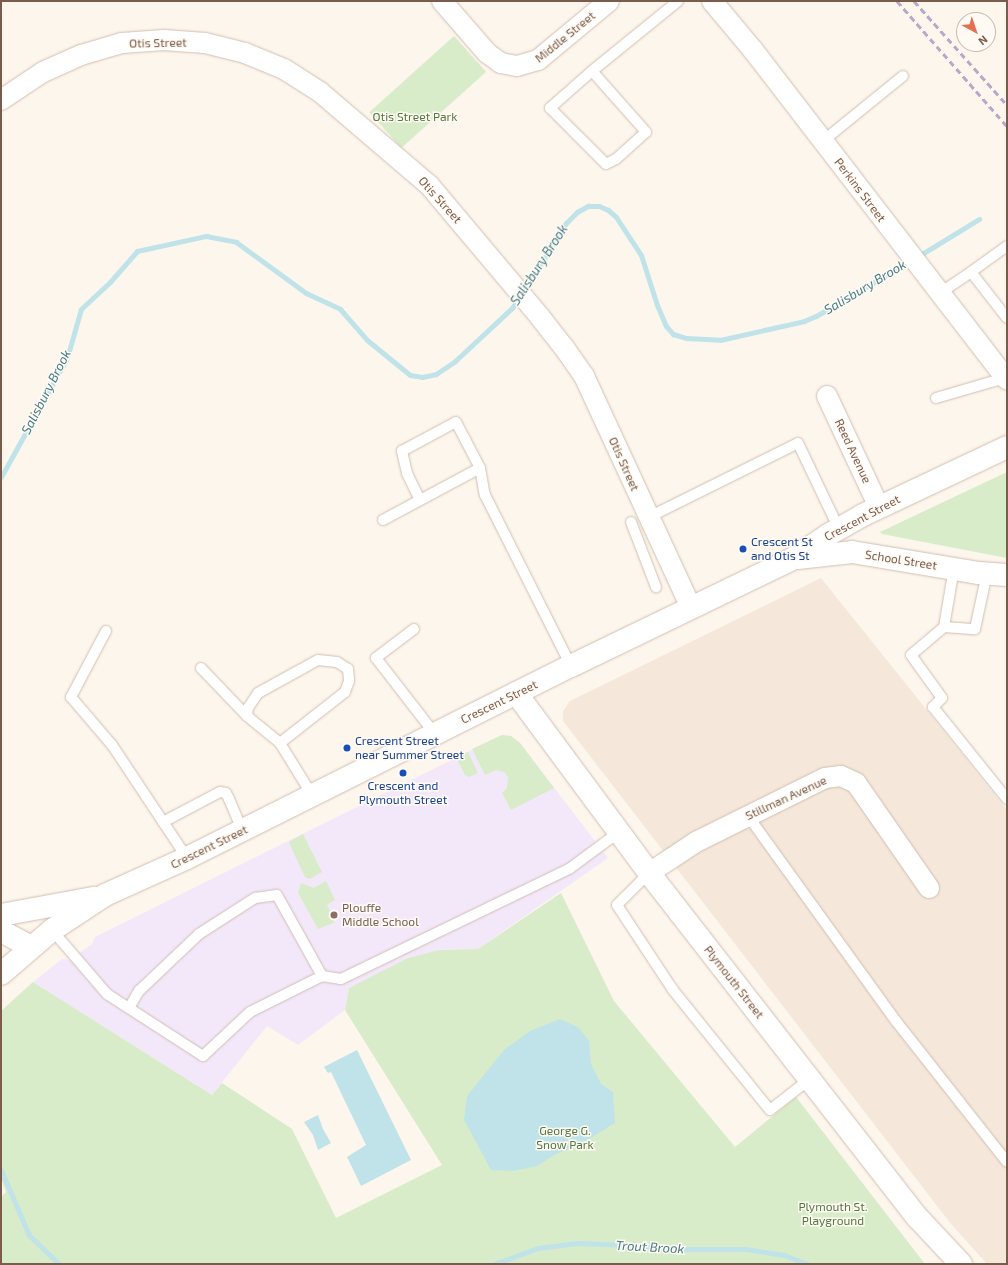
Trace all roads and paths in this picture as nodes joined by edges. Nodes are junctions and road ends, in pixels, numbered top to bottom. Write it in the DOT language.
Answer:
graph roads {
  1 [pos="442,1"];
  2 [pos="609,1"];
  3 [pos="678,1"];
  4 [pos="712,1"];
  5 [pos="592,71"];
  6 [pos="903,76"];
  7 [pos="1,100"];
  8 [pos="823,141"];
  9 [pos="1007,246"];
  10 [pos="971,272"];
  11 [pos="940,293"];
  12 [pos="1007,318"];
  13 [pos="1006,379"];
  14 [pos="827,396"];
  15 [pos="936,398"];
  16 [pos="1007,447"];
  17 [pos="480,468"];
  18 [pos="420,500"];
  19 [pos="879,507"];
  20 [pos="383,520"];
  21 [pos="640,520"];
  22 [pos="839,529"];
  23 [pos="666,553"];
  24 [pos="794,558"];
  25 [pos="646,561"];
  26 [pos="954,568"];
  27 [pos="997,574"];
  28 [pos="656,587"];
  29 [pos="691,608"];
  30 [pos="944,627"];
  31 [pos="414,629"];
  32 [pos="106,631"];
  33 [pos="571,666"];
  34 [pos="202,668"];
  35 [pos="516,693"];
  36 [pos="247,716"];
  37 [pos="435,734"];
  38 [pos="280,743"];
  39 [pos="312,795"];
  40 [pos="1007,799"];
  41 [pos="748,816"];
  42 [pos="163,822"];
  43 [pos="242,830"];
  44 [pos="619,832"];
  45 [pos="187,858"];
  46 [pos="649,873"];
  47 [pos="929,888"];
  48 [pos="105,895"];
  49 [pos="1,915"];
  50 [pos="52,930"];
  51 [pos="1,931"];
  52 [pos="31,947"];
  53 [pos="1,974"];
  54 [pos="322,976"];
  55 [pos="129,1008"];
  56 [pos="810,1079"];
  57 [pos="1007,1162"];
  58 [pos="961,1264"];
  1 -- 2 [label="street, Middle Street"];
  3 -- 5 [label="lane"];
  4 -- 8 [label="street, Perkins Street"];
  5 -- 5 [label="lane"];
  6 -- 8 [label="lane"];
  7 -- 21 [label="street, Otis Street"];
  8 -- 11 [label="street, Perkins Street"];
  9 -- 10 [label="lane"];
  10 -- 11 [label="lane"];
  10 -- 12 [label="lane"];
  11 -- 13 [label="street, Perkins Street"];
  13 -- 15 [label="lane"];
  14 -- 19 [label="street, Reed Avenue"];
  16 -- 19 [label="main road, Crescent Street"];
  17 -- 18 [label="lane"];
  17 -- 18 [label="lane"];
  17 -- 33 [label="lane"];
  18 -- 20 [label="lane"];
  19 -- 22 [label="main road, Crescent Street"];
  21 -- 22 [label="lane"];
  21 -- 23 [label="street, Otis Street"];
  21 -- 25 [label="lane"];
  22 -- 24 [label="main road, Crescent Street"];
  23 -- 25 [label="lane"];
  23 -- 29 [label="street, Otis Street"];
  24 -- 26 [label="main road, School Street"];
  24 -- 29 [label="main road, Crescent Street"];
  25 -- 28 [label="lane"];
  26 -- 27 [label="main road, School Street"];
  26 -- 30 [label="lane"];
  27 -- 30 [label="lane"];
  29 -- 33 [label="main road, Crescent Street"];
  30 -- 40 [label="lane"];
  31 -- 37 [label="lane"];
  32 -- 42 [label="lane"];
  33 -- 35 [label="main road, Crescent Street"];
  34 -- 36 [label="lane"];
  35 -- 37 [label="main road, Crescent Street"];
  35 -- 44 [label="main road, Plymouth Street"];
  36 -- 38 [label="lane"];
  36 -- 38 [label="lane"];
  37 -- 39 [label="main road, Crescent Street"];
  38 -- 39 [label="lane"];
  39 -- 43 [label="main road, Crescent Street"];
  41 -- 46 [label="street, Stillman Avenue"];
  41 -- 47 [label="street, Stillman Avenue"];
  41 -- 57 [label="lane"];
  42 -- 43 [label="lane"];
  42 -- 45 [label="lane"];
  43 -- 45 [label="main road, Crescent Street"];
  44 -- 46 [label="main road, Plymouth Street"];
  44 -- 54 [label="lane"];
  45 -- 48 [label="main road, Crescent Street"];
  46 -- 56 [label="main road, Plymouth Street"];
  46 -- 56 [label="lane"];
  48 -- 49 [label="main road"];
  48 -- 50 [label="main road, Crescent Street"];
  50 -- 52 [label="main road, Crescent Street"];
  50 -- 55 [label="lane"];
  51 -- 52 [label="main road"];
  52 -- 53 [label="main road, Crescent Street"];
  54 -- 55 [label="lane"];
  54 -- 55 [label="lane"];
  56 -- 58 [label="main road, Plymouth Street"];
}
